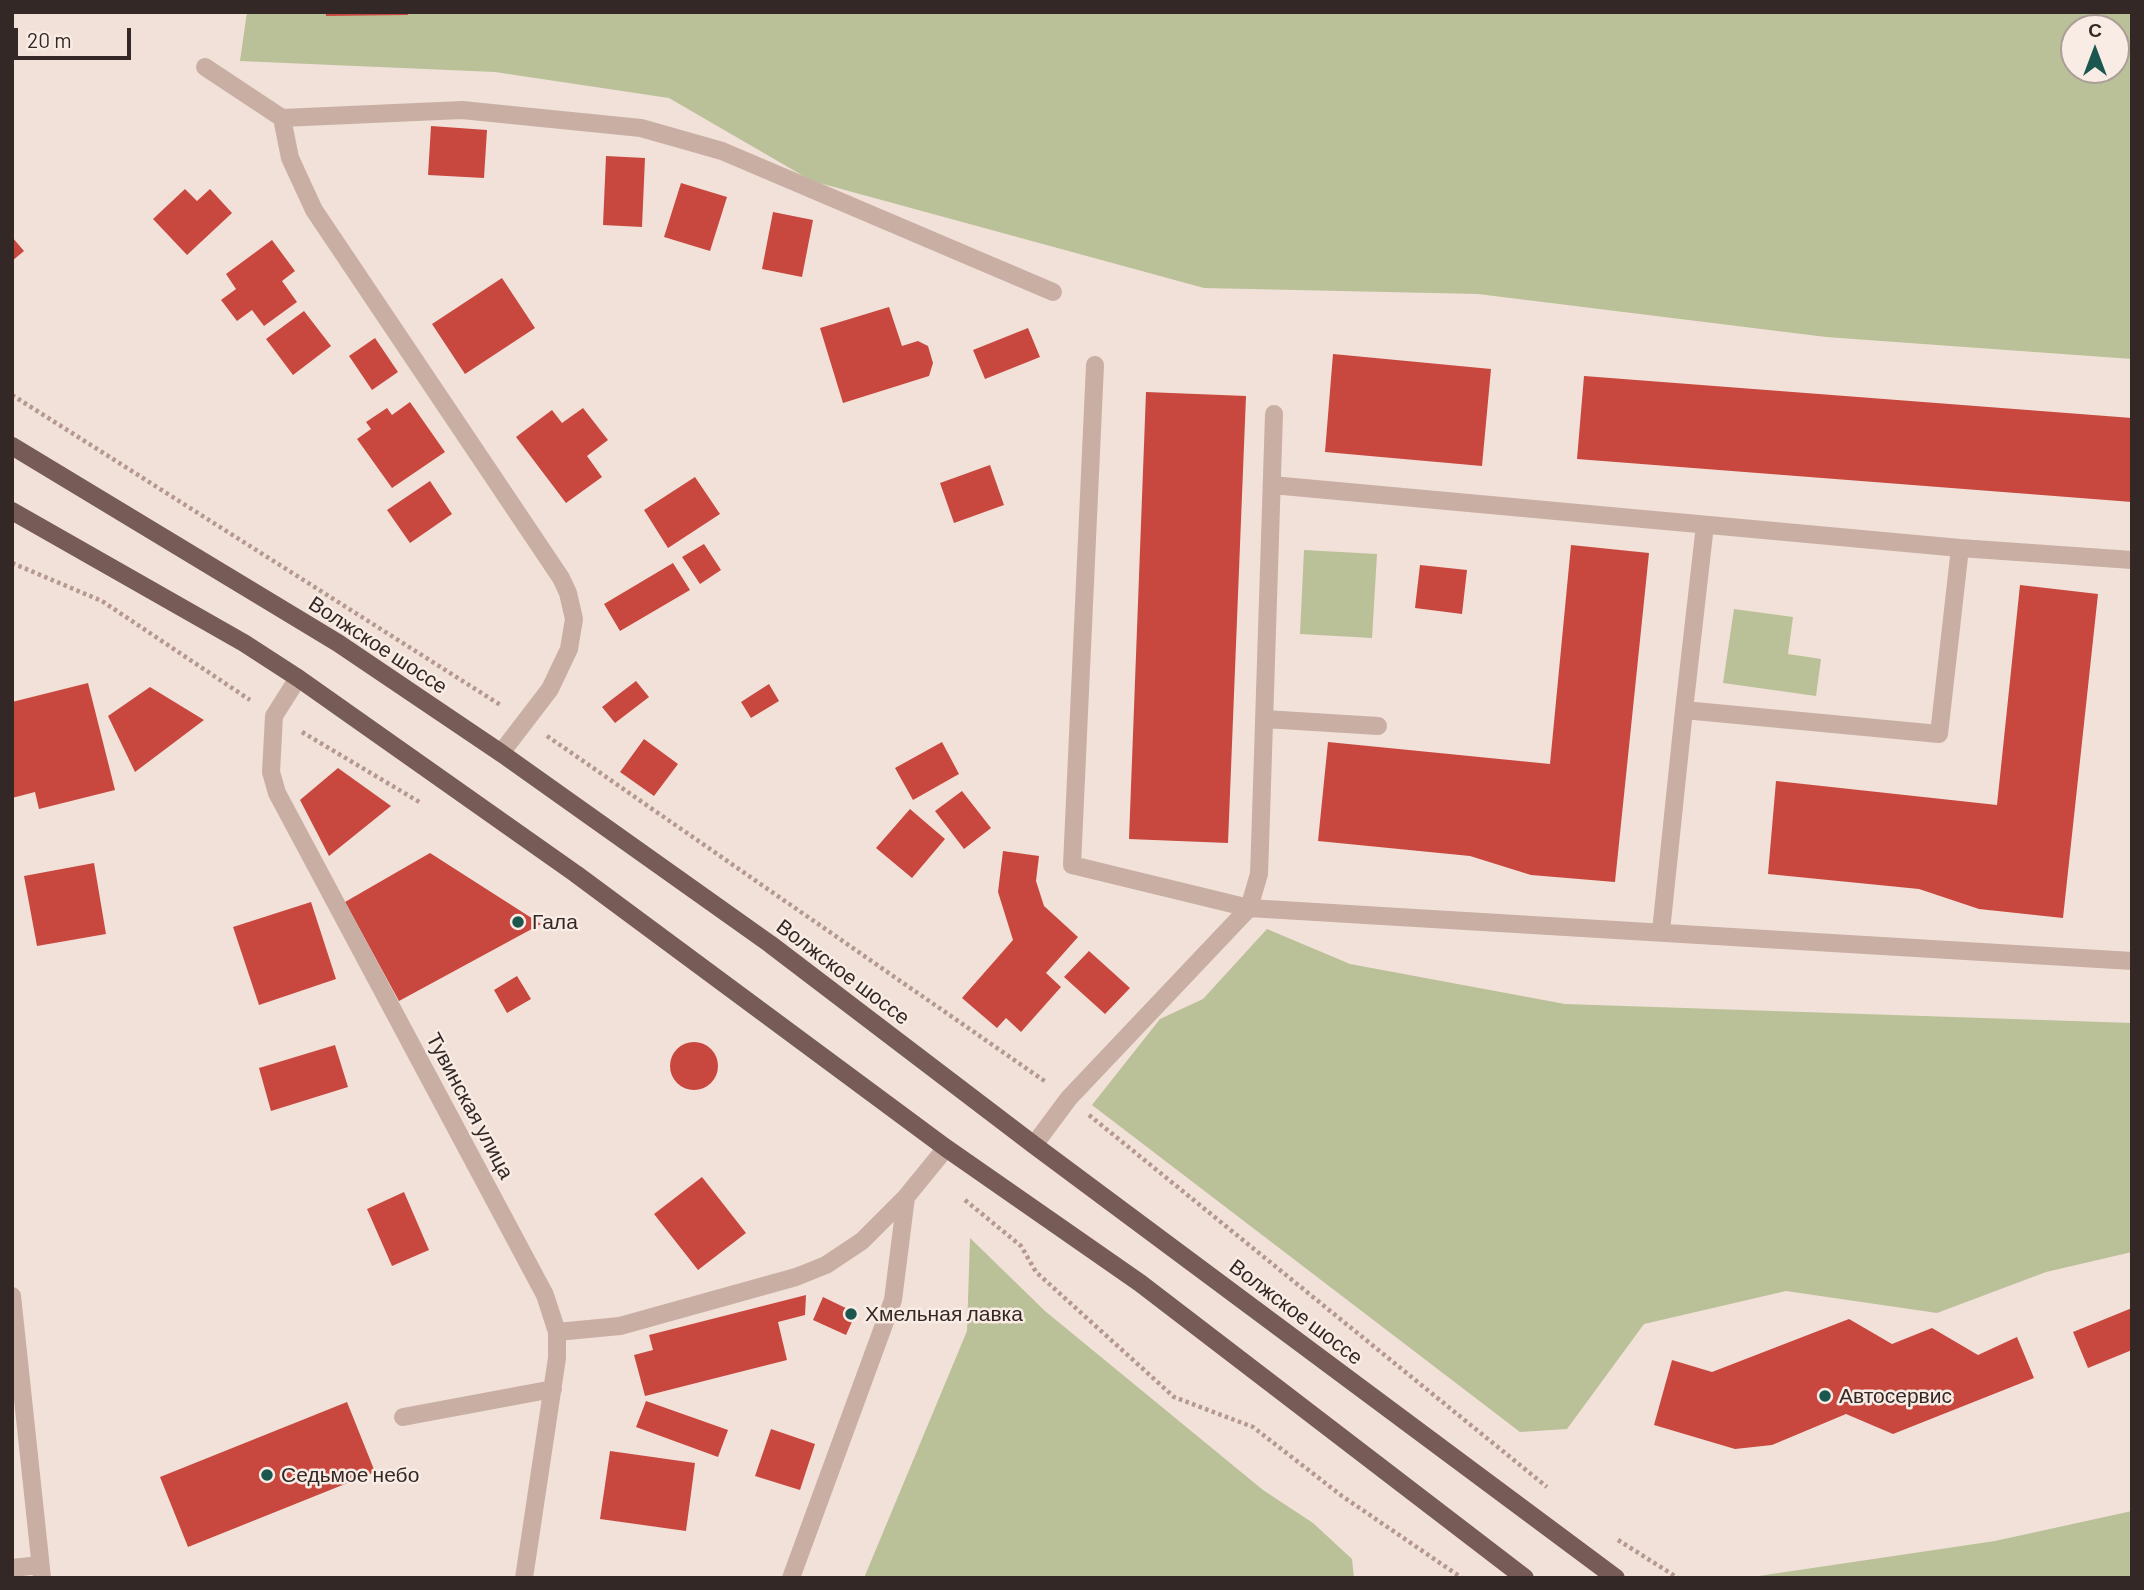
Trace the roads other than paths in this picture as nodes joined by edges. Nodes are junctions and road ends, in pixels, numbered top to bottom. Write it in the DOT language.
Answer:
graph roads {
  1 [pos="205,67"];
  2 [pos="282,118"];
  3 [pos="1053,292"];
  4 [pos="1095,365"];
  5 [pos="1274,414"];
  6 [pos="12,446"];
  7 [pos="1272,485"];
  8 [pos="12,511"];
  9 [pos="1705,525"];
  10 [pos="1960,548"];
  11 [pos="2132,560"];
  12 [pos="298,678"];
  13 [pos="1684,710"];
  14 [pos="1265,719"];
  15 [pos="1378,726"];
  16 [pos="501,753"];
  17 [pos="1249,908"];
  18 [pos="1661,931"];
  19 [pos="2132,961"];
  20 [pos="1034,1145"];
  21 [pos="946,1148"];
  22 [pos="906,1197"];
  23 [pos="13,1308"];
  24 [pos="557,1332"];
  25 [pos="553,1390"];
  26 [pos="403,1417"];
  27 [pos="12,1568"];
  28 [pos="41,1572"];
  29 [pos="524,1578"];
  30 [pos="791,1578"];
  31 [pos="1525,1578"];
  32 [pos="1616,1578"];
  1 -- 2 [label="street"];
  2 -- 3 [label="street"];
  2 -- 16 [label="street"];
  4 -- 17 [label="street"];
  5 -- 7 [label="street"];
  6 -- 16 [label="main road, Волжское шоссе"];
  7 -- 9 [label="street"];
  7 -- 14 [label="street"];
  8 -- 12 [label="main road"];
  9 -- 10 [label="street"];
  9 -- 13 [label="street"];
  10 -- 11 [label="street"];
  10 -- 13 [label="street"];
  12 -- 21 [label="main road"];
  12 -- 24 [label="street, Тувинская улица"];
  13 -- 18 [label="street"];
  14 -- 15 [label="street"];
  14 -- 17 [label="street"];
  16 -- 20 [label="main road, Волжское шоссе"];
  17 -- 18 [label="street"];
  17 -- 20 [label="street"];
  18 -- 19 [label="street"];
  20 -- 32 [label="main road, Волжское шоссе"];
  21 -- 22 [label="street"];
  21 -- 31 [label="main road"];
  22 -- 24 [label="street"];
  22 -- 30 [label="street"];
  23 -- 28 [label="street"];
  24 -- 25 [label="street, Тувинская улица"];
  25 -- 26 [label="street"];
  25 -- 29 [label="street, Тувинская улица"];
  27 -- 28 [label="street"];
}
